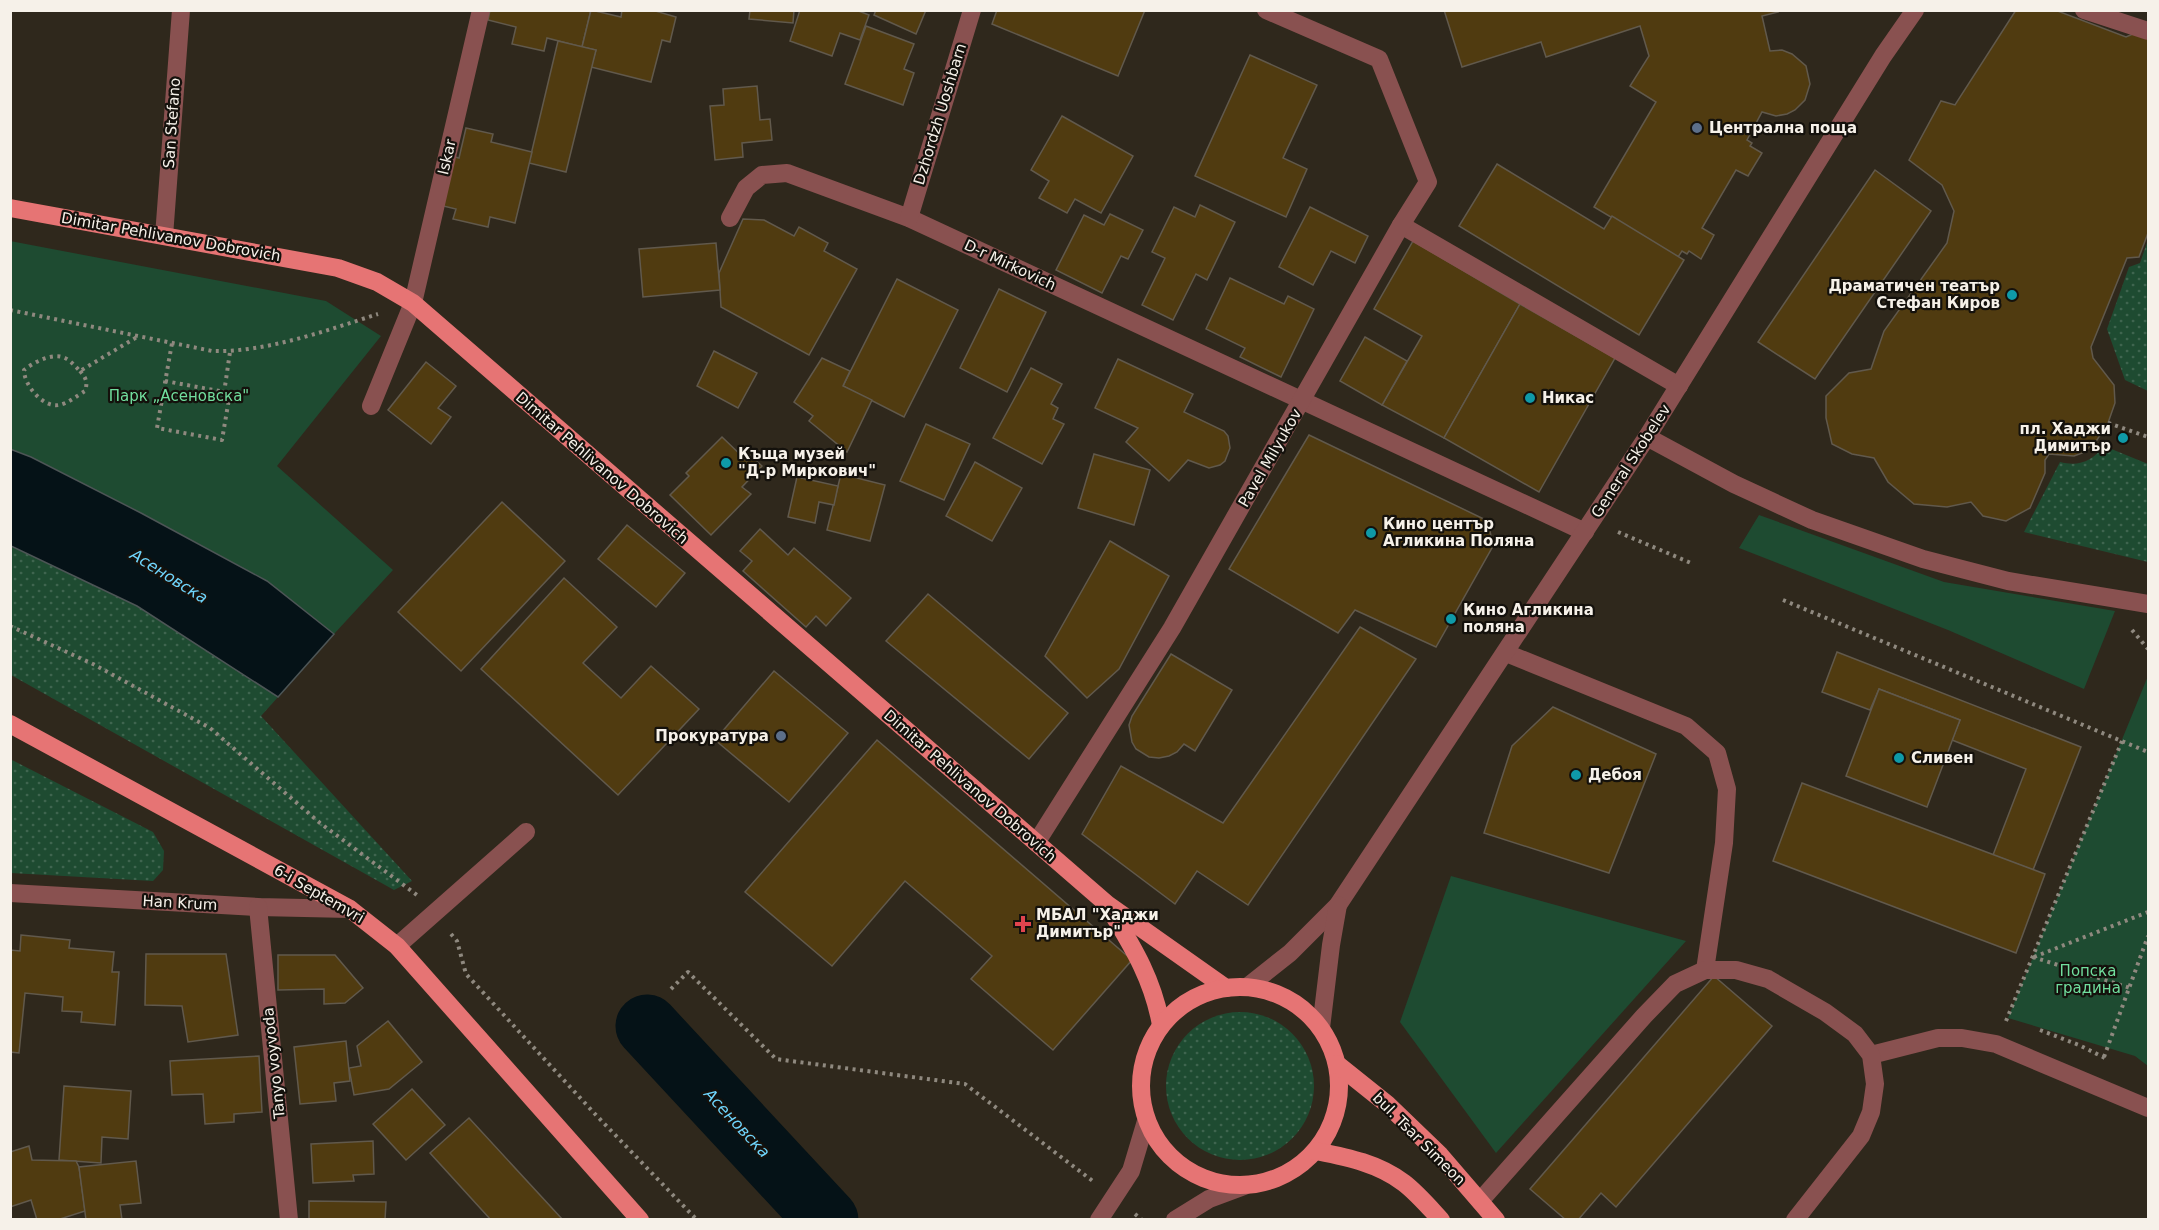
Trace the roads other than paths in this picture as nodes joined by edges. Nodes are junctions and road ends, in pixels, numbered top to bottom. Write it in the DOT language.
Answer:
graph roads {
  1 [pos="181,10"];
  2 [pos="482,10"];
  3 [pos="972,10"];
  4 [pos="1266,10"];
  5 [pos="1915,10"];
  6 [pos="2084,10"];
  7 [pos="2148,31"];
  8 [pos="10,208"];
  9 [pos="730,218"];
  10 [pos="909,218"];
  11 [pos="1401,225"];
  12 [pos="164,236"];
  13 [pos="413,303"];
  14 [pos="1679,386"];
  15 [pos="1302,400"];
  16 [pos="371,406"];
  17 [pos="1647,437"];
  18 [pos="1589,526"];
  19 [pos="2148,604"];
  20 [pos="1506,652"];
  21 [pos="10,724"];
  22 [pos="526,832"];
  23 [pos="1036,843"];
  24 [pos="10,893"];
  25 [pos="1107,904"];
  26 [pos="1338,905"];
  27 [pos="258,907"];
  28 [pos="350,909"];
  29 [pos="397,946"];
  30 [pos="1705,970"];
  31 [pos="1247,987"];
  32 [pos="1226,988"];
  33 [pos="1161,1025"];
  34 [pos="1321,1028"];
  35 [pos="1871,1055"];
  36 [pos="1337,1064"];
  37 [pos="2148,1108"];
  38 [pos="1146,1121"];
  39 [pos="1316,1151"];
  40 [pos="1244,1186"];
  41 [pos="1480,1201"];
  42 [pos="289,1220"];
  43 [pos="640,1220"];
  44 [pos="1099,1220"];
  45 [pos="1175,1220"];
  46 [pos="1441,1220"];
  47 [pos="1496,1220"];
  48 [pos="1795,1220"];
  1 -- 12 [label="street, San Stefano"];
  2 -- 13 [label="street, Iskar"];
  3 -- 10 [label="street, Dzhordzh Uoshbarn"];
  4 -- 11 [label="street, Pavel Milyukov"];
  5 -- 14 [label="street, General Skobelev"];
  6 -- 7 [label="street"];
  8 -- 12 [label="main road, Dimitar Pehlivanov Dobrovich"];
  9 -- 10 [label="street, D-r Mirkovich"];
  10 -- 15 [label="street, D-r Mirkovich"];
  11 -- 14 [label="street"];
  11 -- 15 [label="street, Pavel Milyukov"];
  12 -- 13 [label="main road, Dimitar Pehlivanov Dobrovich"];
  13 -- 16 [label="street, Iskar"];
  13 -- 23 [label="main road, Dimitar Pehlivanov Dobrovich"];
  14 -- 17 [label="street, General Skobelev"];
  15 -- 18 [label="street, D-r Mirkovich"];
  15 -- 23 [label="street, Pavel Milyukov"];
  17 -- 18 [label="street, General Skobelev"];
  17 -- 19 [label="street"];
  18 -- 20 [label="street, General Skobelev"];
  20 -- 26 [label="street, General Skobelev"];
  20 -- 30 [label="street"];
  21 -- 28 [label="main road, 6-i Septemvri"];
  22 -- 29 [label="street"];
  23 -- 25 [label="main road, Dimitar Pehlivanov Dobrovich"];
  24 -- 27 [label="street, Han Krum"];
  25 -- 32 [label="main road, Dimitar Pehlivanov Dobrovich"];
  25 -- 33 [label="main road, Dimitar Pehlivanov Dobrovich"];
  26 -- 31 [label="street, General Skobelev"];
  26 -- 34 [label="street, General Skobelev"];
  27 -- 28 [label="street, Han Krum"];
  27 -- 42 [label="street, Tanyo voyvoda"];
  28 -- 29 [label="main road, 6-i Septemvri"];
  29 -- 43 [label="main road, 6-i Septemvri"];
  30 -- 35 [label="street"];
  30 -- 41 [label="street"];
  31 -- 32 [label="main road"];
  31 -- 34 [label="main road"];
  32 -- 33 [label="main road"];
  33 -- 38 [label="main road"];
  34 -- 36 [label="main road"];
  35 -- 37 [label="street"];
  35 -- 48 [label="street"];
  36 -- 39 [label="main road"];
  36 -- 41 [label="main road, bul. Tsar Simeon"];
  38 -- 40 [label="main road"];
  38 -- 44 [label="street"];
  39 -- 40 [label="main road"];
  39 -- 46 [label="main road"];
  40 -- 45 [label="street"];
  41 -- 47 [label="main road, bul. Tsar Simeon"];
}
